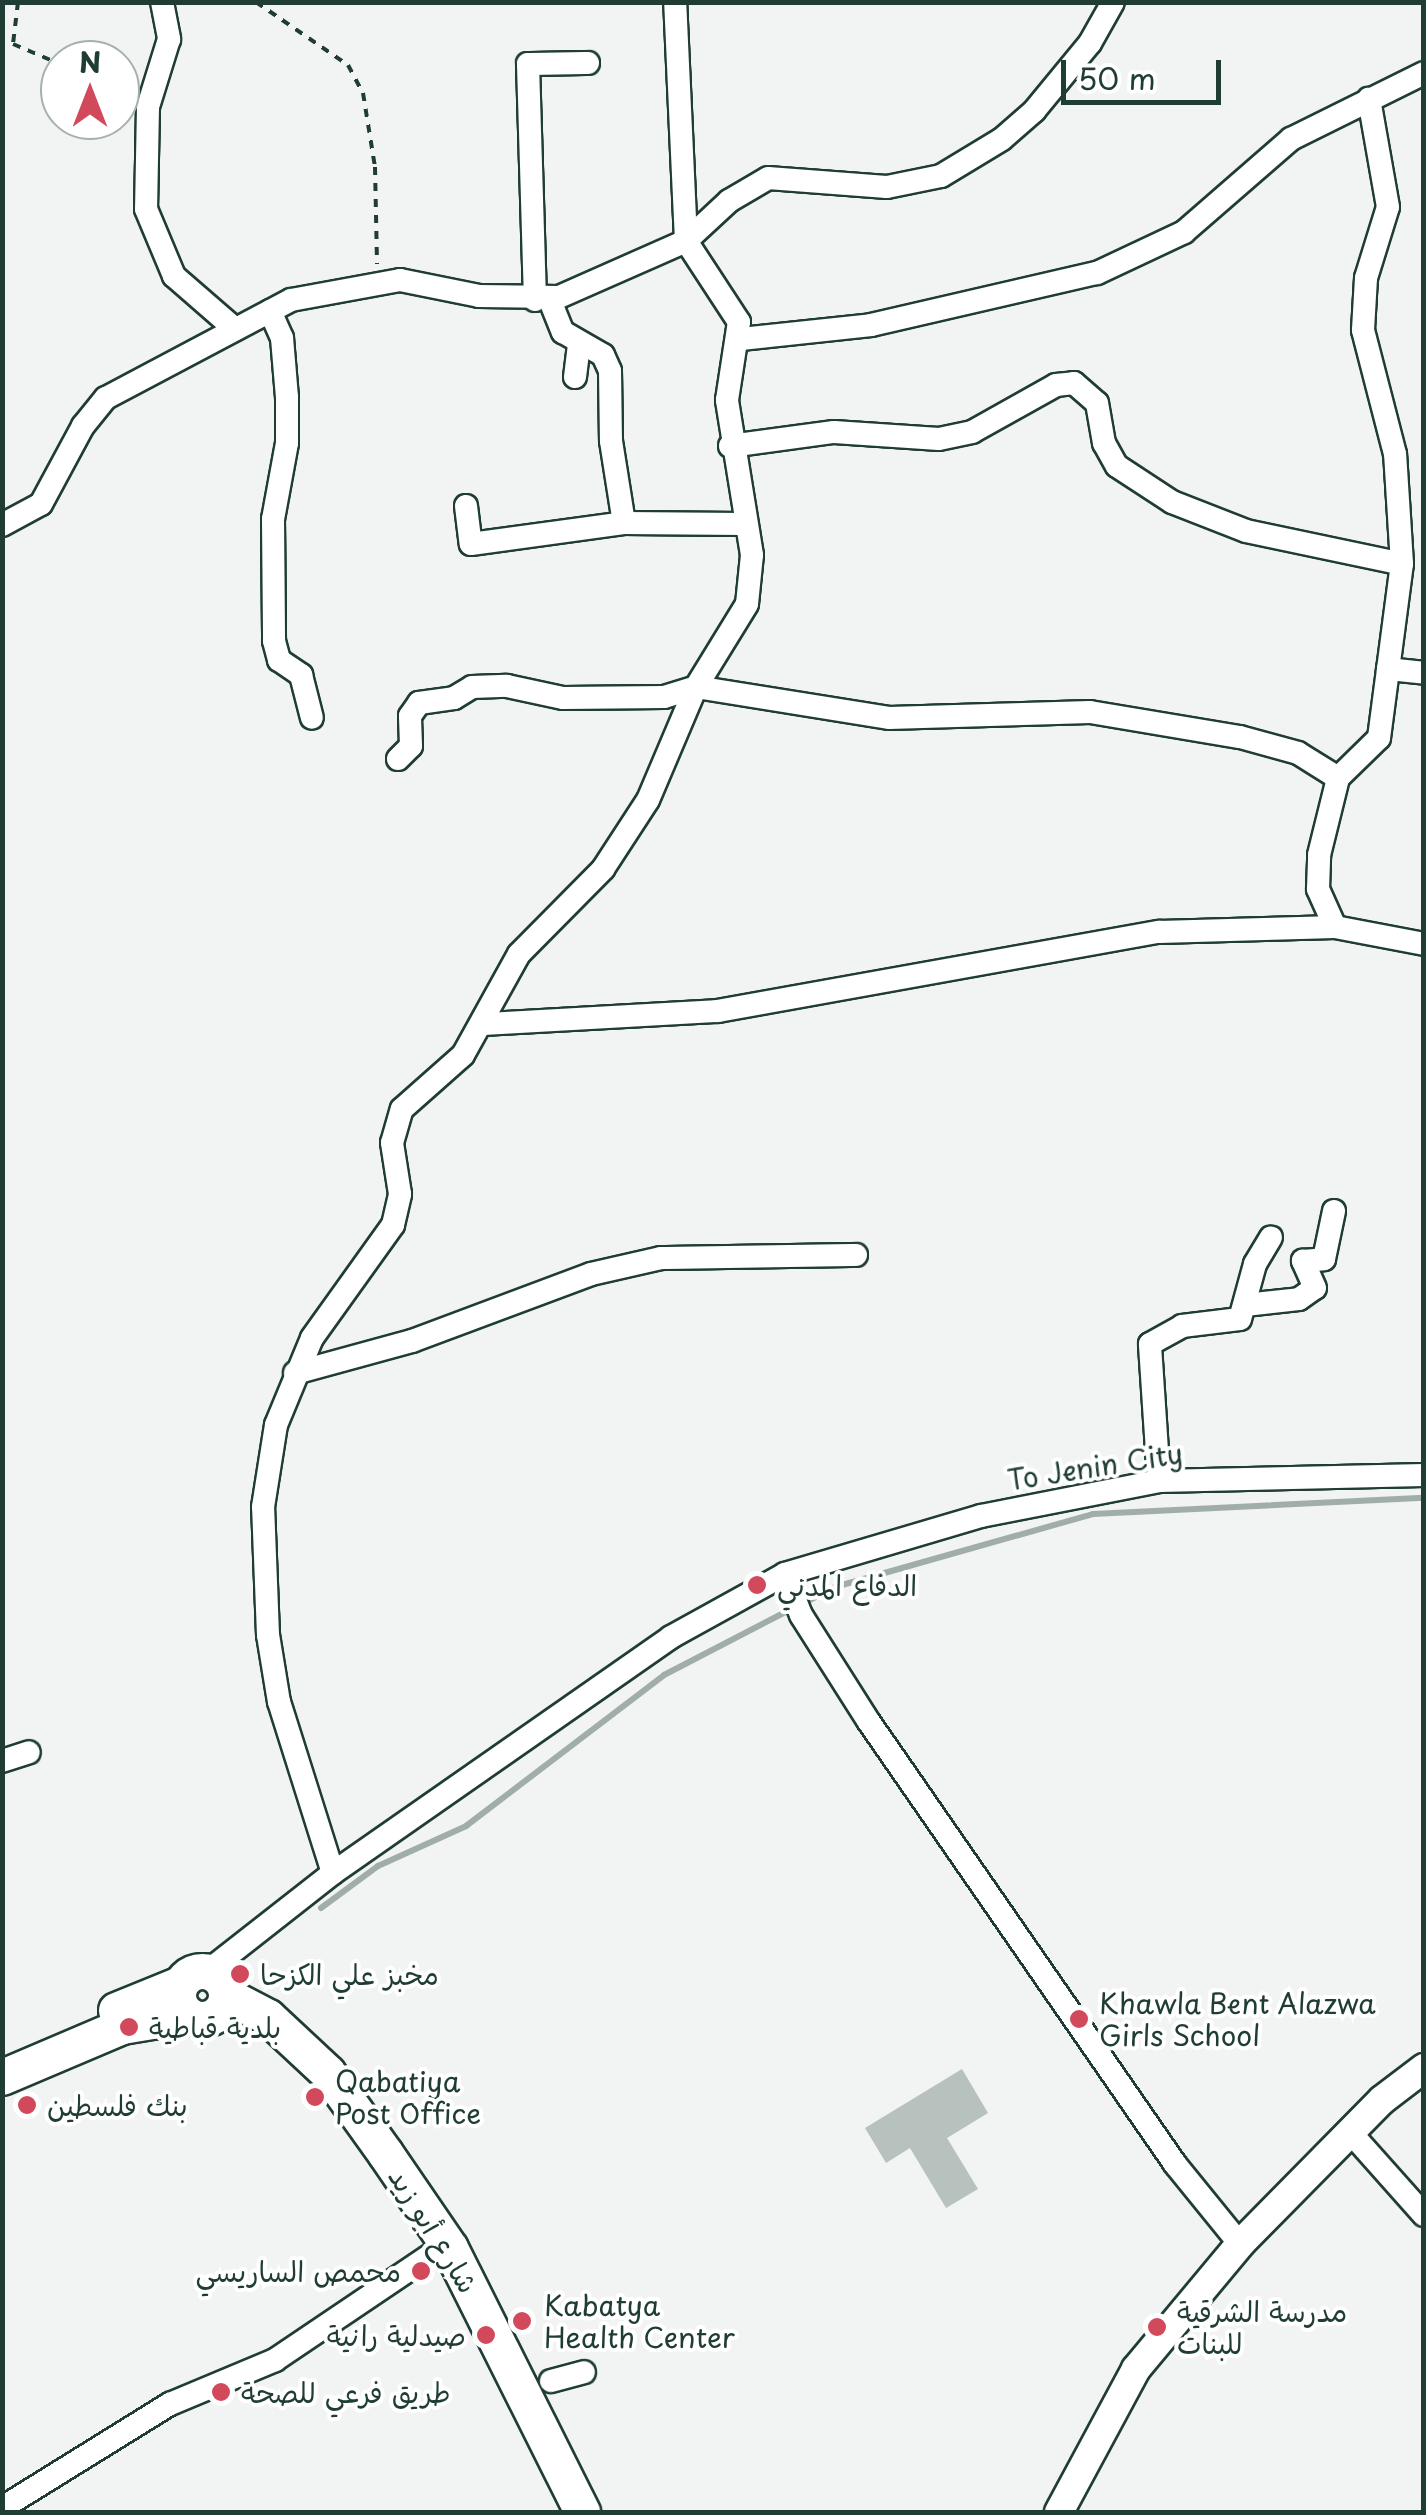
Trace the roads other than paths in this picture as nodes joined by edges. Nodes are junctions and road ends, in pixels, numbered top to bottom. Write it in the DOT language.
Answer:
graph roads {
  1 [pos="162,2"];
  2 [pos="675,2"];
  3 [pos="1112,2"];
  4 [pos="588,63"];
  5 [pos="1424,73"];
  6 [pos="1369,100"];
  7 [pos="686,240"];
  8 [pos="542,299"];
  9 [pos="270,310"];
  10 [pos="235,329"];
  11 [pos="741,339"];
  12 [pos="578,342"];
  13 [pos="575,378"];
  14 [pos="730,446"];
  15 [pos="466,506"];
  16 [pos="624,522"];
  17 [pos="744,524"];
  18 [pos="2,525"];
  19 [pos="1402,564"];
  20 [pos="1388,669"];
  21 [pos="1424,672"];
  22 [pos="696,687"];
  23 [pos="312,718"];
  24 [pos="398,759"];
  25 [pos="1338,778"];
  26 [pos="1335,927"];
  27 [pos="1424,944"];
  28 [pos="485,1024"];
  29 [pos="1334,1211"];
  30 [pos="1271,1236"];
  31 [pos="856,1255"];
  32 [pos="1245,1305"];
  33 [pos="294,1373"];
  34 [pos="1424,1475"];
  35 [pos="1158,1481"];
  36 [pos="785,1574"];
  37 [pos="29,1752"];
  38 [pos="2,1762"];
  39 [pos="333,1874"];
  40 [pos="200,1991"];
  41 [pos="2,2061"];
  42 [pos="1424,2068"];
  43 [pos="2,2077"];
  44 [pos="1350,2132"];
  45 [pos="1424,2215"];
  46 [pos="447,2244"];
  47 [pos="1240,2244"];
  48 [pos="584,2372"];
  49 [pos="551,2381"];
  50 [pos="2,2508"];
  51 [pos="582,2512"];
  52 [pos="1059,2512"];
  1 -- 10 [label="street"];
  2 -- 7 [label="street"];
  3 -- 7 [label="street"];
  4 -- 8 [label="street"];
  5 -- 6 [label="street"];
  6 -- 11 [label="street"];
  6 -- 19 [label="street"];
  7 -- 8 [label="street"];
  7 -- 11 [label="street"];
  8 -- 9 [label="street"];
  8 -- 12 [label="street"];
  9 -- 10 [label="street"];
  9 -- 23 [label="street"];
  10 -- 18 [label="street"];
  11 -- 14 [label="street"];
  12 -- 13 [label="street"];
  12 -- 16 [label="street"];
  14 -- 17 [label="street"];
  14 -- 19 [label="street"];
  15 -- 16 [label="street"];
  16 -- 17 [label="street"];
  17 -- 22 [label="street"];
  19 -- 20 [label="street"];
  20 -- 21 [label="street"];
  20 -- 25 [label="street"];
  22 -- 24 [label="street"];
  22 -- 25 [label="street"];
  22 -- 28 [label="street"];
  25 -- 26 [label="street"];
  26 -- 27 [label="street"];
  26 -- 28 [label="street"];
  28 -- 33 [label="street"];
  29 -- 32 [label="street"];
  30 -- 32 [label="street"];
  31 -- 33 [label="street"];
  32 -- 35 [label="street"];
  33 -- 39 [label="street"];
  34 -- 35 [label="street, To Jenin City"];
  35 -- 36 [label="street, To Jenin City"];
  36 -- 39 [label="street, To Jenin City"];
  36 -- 47 [label="street"];
  37 -- 38 [label="street"];
  39 -- 40 [label="street, To Jenin City"];
  40 -- 41 [label="main road"];
  40 -- 43 [label="main road"];
  40 -- 46 [label="main road, شارع أبو زيد"];
  42 -- 44 [label="street"];
  44 -- 45 [label="street"];
  44 -- 47 [label="street"];
  46 -- 50 [label="street"];
  46 -- 51 [label="main road, شارع أبو زيد"];
  47 -- 52 [label="street"];
  48 -- 49 [label="street"];
}
